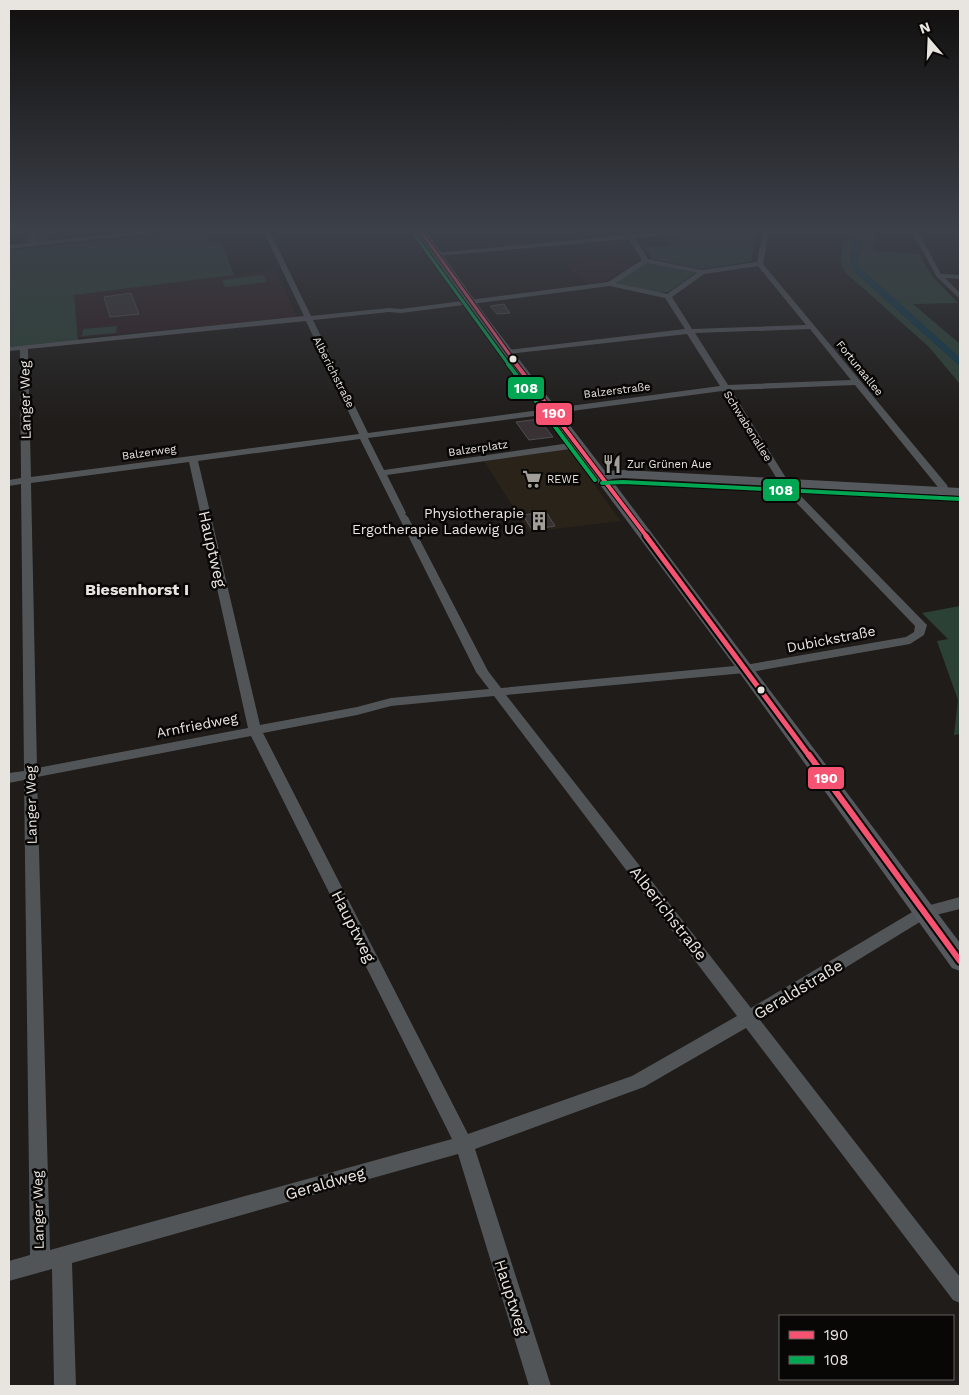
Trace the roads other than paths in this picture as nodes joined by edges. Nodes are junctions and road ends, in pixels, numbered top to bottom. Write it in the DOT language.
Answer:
graph roads {
  1 [pos="296,295"];
  2 [pos="466,295"];
  3 [pos="524,295"];
  4 [pos="664,295"];
  5 [pos="785,295"];
  6 [pos="668,296"];
  7 [pos="471,302"];
  8 [pos="307,319"];
  9 [pos="811,327"];
  10 [pos="690,331"];
  11 [pos="24,347"];
  12 [pos="9,349"];
  13 [pos="508,352"];
  14 [pos="856,382"];
  15 [pos="724,388"];
  16 [pos="552,410"];
  17 [pos="364,435"];
  18 [pos="292,444"];
  19 [pos="577,445"];
  20 [pos="193,458"];
  21 [pos="381,473"];
  22 [pos="601,476"];
  23 [pos="26,481"];
  24 [pos="783,482"];
  25 [pos="9,483"];
  26 [pos="944,491"];
  27 [pos="960,492"];
  28 [pos="920,632"];
  29 [pos="752,668"];
  30 [pos="499,692"];
  31 [pos="255,730"];
  32 [pos="30,774"];
  33 [pos="9,778"];
  34 [pos="960,903"];
  35 [pos="924,912"];
  36 [pos="960,961"];
  37 [pos="749,1018"];
  38 [pos="638,1082"];
  39 [pos="464,1144"];
  40 [pos="62,1256"];
  41 [pos="40,1262"];
  42 [pos="9,1271"];
  43 [pos="960,1293"];
  44 [pos="65,1386"];
  45 [pos="540,1386"];
  1 -- 8 [label="street, Alberichstraße"];
  2 -- 7 [label="main road"];
  3 -- 7 [label="street"];
  4 -- 6 [label="street"];
  5 -- 9 [label="street, Fortunaallee"];
  6 -- 10 [label="street, Schwabenallee"];
  7 -- 8 [label="street"];
  7 -- 13 [label="main road"];
  8 -- 11 [label="street"];
  8 -- 17 [label="street, Alberichstraße"];
  9 -- 10 [label="street"];
  9 -- 14 [label="street, Fortunaallee"];
  10 -- 13 [label="street"];
  10 -- 15 [label="street, Schwabenallee"];
  11 -- 12 [label="street"];
  11 -- 23 [label="street, Langer Weg"];
  13 -- 16 [label="main road"];
  14 -- 15 [label="street, Balzerstraße"];
  14 -- 26 [label="street, Fortunaallee"];
  15 -- 16 [label="street, Balzerstraße"];
  15 -- 24 [label="street, Schwabenallee"];
  16 -- 17 [label="street, Balzerstraße"];
  16 -- 19 [label="main road"];
  17 -- 18 [label="street, Balzerstraße"];
  17 -- 21 [label="street, Alberichstraße"];
  18 -- 20 [label="street, Balzerweg"];
  19 -- 21 [label="street, Balzerplatz"];
  19 -- 22 [label="main road"];
  20 -- 23 [label="street, Balzerweg"];
  20 -- 31 [label="street, Hauptweg"];
  21 -- 30 [label="street, Alberichstraße"];
  22 -- 24 [label="main road"];
  22 -- 29 [label="main road"];
  23 -- 25 [label="street, Balzerweg"];
  23 -- 32 [label="street, Langer Weg"];
  24 -- 26 [label="main road"];
  24 -- 28 [label="street, Schwabenallee"];
  26 -- 27 [label="main road"];
  28 -- 29 [label="street, Dubickstraße"];
  29 -- 30 [label="street, Dubickstraße"];
  29 -- 35 [label="main road"];
  30 -- 31 [label="street, Arnfriedweg"];
  30 -- 37 [label="street, Alberichstraße"];
  31 -- 32 [label="street, Arnfriedweg"];
  31 -- 39 [label="street, Hauptweg"];
  32 -- 33 [label="street, Arnfriedweg"];
  32 -- 41 [label="street, Langer Weg"];
  34 -- 35 [label="street, Geraldstraße"];
  35 -- 36 [label="main road"];
  35 -- 37 [label="street, Geraldstraße"];
  37 -- 38 [label="street, Geraldstraße"];
  37 -- 43 [label="street, Alberichstraße"];
  38 -- 39 [label="street, Geraldweg"];
  39 -- 40 [label="street, Geraldweg"];
  39 -- 45 [label="street, Hauptweg"];
  40 -- 41 [label="street, Geraldweg"];
  40 -- 44 [label="street, Langer Weg"];
  41 -- 42 [label="street, Geraldweg"];
}
